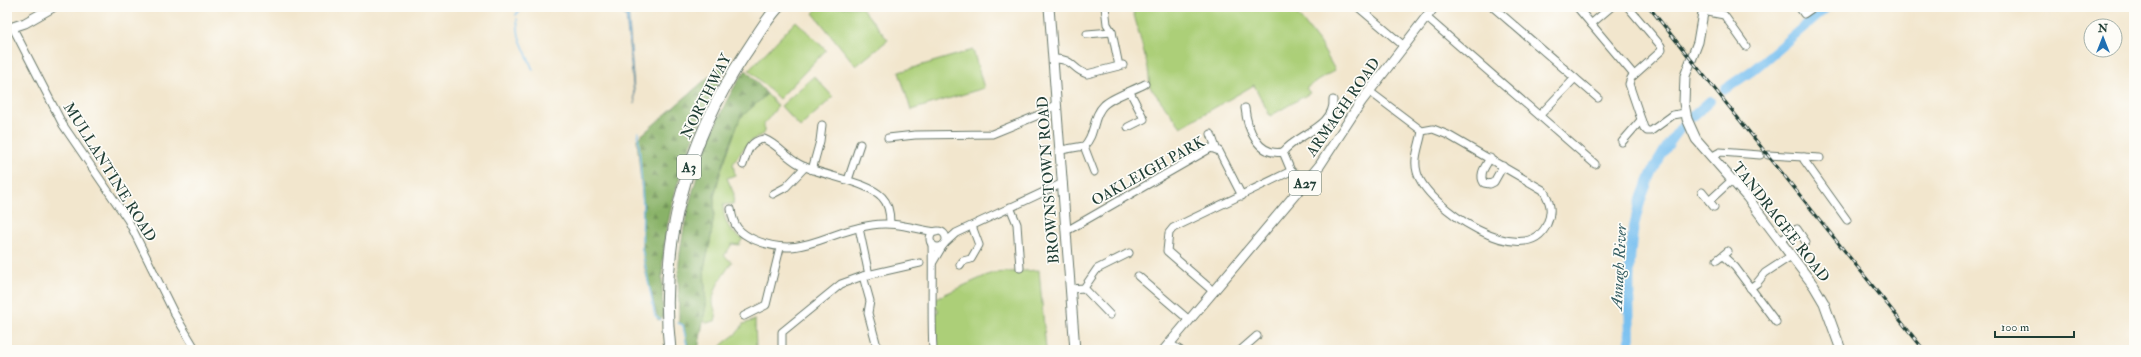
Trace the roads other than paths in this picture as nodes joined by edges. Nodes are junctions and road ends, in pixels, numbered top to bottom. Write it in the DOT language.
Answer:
graph roads {
  1 [pos="53,7"];
  2 [pos="778,7"];
  3 [pos="1049,7"];
  4 [pos="1105,7"];
  5 [pos="1358,7"];
  6 [pos="1434,7"];
  7 [pos="1493,7"];
  8 [pos="1577,7"];
  9 [pos="1611,7"];
  10 [pos="1628,7"];
  11 [pos="1799,7"];
  12 [pos="1814,7"];
  13 [pos="1704,9"];
  14 [pos="1426,17"];
  15 [pos="1591,24"];
  16 [pos="10,29"];
  17 [pos="1112,32"];
  18 [pos="1087,34"];
  19 [pos="1404,46"];
  20 [pos="1746,46"];
  21 [pos="1053,59"];
  22 [pos="1634,75"];
  23 [pos="1575,78"];
  24 [pos="1146,84"];
  25 [pos="1370,91"];
  26 [pos="1130,92"];
  27 [pos="1598,98"];
  28 [pos="1333,100"];
  29 [pos="1056,104"];
  30 [pos="1245,108"];
  31 [pos="1540,116"];
  32 [pos="1686,116"];
  33 [pos="1641,120"];
  34 [pos="822,125"];
  35 [pos="1128,127"];
  36 [pos="1422,131"];
  37 [pos="1211,134"];
  38 [pos="891,139"];
  39 [pos="1625,142"];
  40 [pos="860,144"];
  41 [pos="1084,146"];
  42 [pos="1216,148"];
  43 [pos="1061,150"];
  44 [pos="1283,152"];
  45 [pos="1711,157"];
  46 [pos="1804,157"];
  47 [pos="1490,158"];
  48 [pos="1820,158"];
  49 [pos="1595,164"];
  50 [pos="743,165"];
  51 [pos="1504,166"];
  52 [pos="808,168"];
  53 [pos="1291,171"];
  54 [pos="1094,172"];
  55 [pos="848,180"];
  56 [pos="1732,180"];
  57 [pos="1307,181"];
  58 [pos="1063,183"];
  59 [pos="1702,192"];
  60 [pos="773,194"];
  61 [pos="1242,196"];
  62 [pos="1010,207"];
  63 [pos="731,209"];
  64 [pos="1848,220"];
  65 [pos="890,223"];
  66 [pos="972,226"];
  67 [pos="859,228"];
  68 [pos="920,230"];
  69 [pos="1066,230"];
  70 [pos="939,232"];
  71 [pos="956,233"];
  72 [pos="1780,241"];
  73 [pos="931,242"];
  74 [pos="1806,242"];
  75 [pos="944,244"];
  76 [pos="780,248"];
  77 [pos="1129,253"];
  78 [pos="1723,256"];
  79 [pos="1791,256"];
  80 [pos="933,262"];
  81 [pos="920,263"];
  82 [pos="960,265"];
  83 [pos="1020,268"];
  84 [pos="866,276"];
  85 [pos="1138,276"];
  86 [pos="1084,288"];
  87 [pos="1750,288"];
  88 [pos="1070,290"];
  89 [pos="1214,292"];
  90 [pos="1110,315"];
  91 [pos="744,316"];
  92 [pos="1189,320"];
  93 [pos="1775,323"];
  94 [pos="1252,337"];
  95 [pos="782,346"];
  96 [pos="1167,347"];
  97 [pos="196,350"];
  98 [pos="670,350"];
  99 [pos="878,350"];
  100 [pos="933,350"];
  101 [pos="1075,350"];
  102 [pos="1180,350"];
  103 [pos="1241,350"];
  104 [pos="1841,350"];
  1 -- 16 [label="main road"];
  2 -- 98 [label="highway, NORTHWAY / A3"];
  3 -- 21 [label="main road, BROWNSTOWN ROAD"];
  4 -- 17 [label="street"];
  5 -- 19 [label="street"];
  6 -- 14 [label="main road, ARMAGH ROAD / A27"];
  7 -- 23 [label="street"];
  8 -- 15 [label="street"];
  9 -- 15 [label="street"];
  10 -- 22 [label="street"];
  11 -- 12 [label="street"];
  13 -- 20 [label="street"];
  13 -- 32 [label="main road"];
  14 -- 19 [label="main road, ARMAGH ROAD / A27"];
  14 -- 31 [label="street"];
  15 -- 22 [label="street"];
  16 -- 97 [label="street, MULLANTINE ROAD"];
  17 -- 18 [label="street"];
  17 -- 21 [label="street"];
  19 -- 25 [label="main road, ARMAGH ROAD / A27"];
  21 -- 29 [label="main road, BROWNSTOWN ROAD"];
  22 -- 33 [label="street"];
  23 -- 27 [label="street"];
  23 -- 31 [label="street"];
  24 -- 26 [label="street"];
  25 -- 36 [label="street"];
  25 -- 57 [label="main road, ARMAGH ROAD / A27"];
  26 -- 35 [label="street"];
  26 -- 41 [label="street"];
  28 -- 44 [label="street"];
  29 -- 38 [label="street"];
  29 -- 43 [label="main road, BROWNSTOWN ROAD"];
  30 -- 44 [label="street"];
  31 -- 49 [label="street"];
  32 -- 33 [label="street"];
  32 -- 45 [label="main road, TANDRAGEE ROAD"];
  33 -- 39 [label="street"];
  34 -- 52 [label="street"];
  36 -- 47 [label="street"];
  36 -- 51 [label="street"];
  37 -- 42 [label="street"];
  40 -- 55 [label="street"];
  41 -- 43 [label="street"];
  41 -- 54 [label="street"];
  42 -- 61 [label="street, OAKLEIGH PARK"];
  42 -- 69 [label="street, OAKLEIGH PARK"];
  43 -- 58 [label="main road, BROWNSTOWN ROAD"];
  44 -- 53 [label="street"];
  45 -- 46 [label="street"];
  45 -- 56 [label="main road, TANDRAGEE ROAD"];
  46 -- 48 [label="street"];
  46 -- 64 [label="street"];
  47 -- 51 [label="street"];
  47 -- 51 [label="street"];
  50 -- 52 [label="street"];
  52 -- 55 [label="street"];
  52 -- 60 [label="street"];
  53 -- 57 [label="street"];
  53 -- 61 [label="street"];
  55 -- 65 [label="street"];
  56 -- 59 [label="street"];
  56 -- 72 [label="main road, TANDRAGEE ROAD"];
  57 -- 89 [label="main road, ARMAGH ROAD / A27"];
  58 -- 62 [label="street"];
  58 -- 69 [label="main road, BROWNSTOWN ROAD"];
  61 -- 89 [label="street"];
  62 -- 66 [label="street"];
  62 -- 83 [label="street"];
  63 -- 76 [label="street"];
  65 -- 67 [label="street"];
  65 -- 68 [label="street"];
  66 -- 71 [label="street"];
  66 -- 82 [label="street"];
  67 -- 76 [label="street"];
  67 -- 84 [label="street"];
  68 -- 70 [label="street"];
  68 -- 73 [label="street"];
  69 -- 88 [label="main road, BROWNSTOWN ROAD"];
  70 -- 71 [label="street"];
  70 -- 73 [label="street"];
  70 -- 75 [label="street"];
  71 -- 75 [label="street"];
  72 -- 74 [label="street"];
  72 -- 79 [label="main road, TANDRAGEE ROAD"];
  73 -- 75 [label="street"];
  73 -- 80 [label="street"];
  75 -- 80 [label="street"];
  76 -- 91 [label="street"];
  77 -- 86 [label="street"];
  78 -- 87 [label="street"];
  79 -- 87 [label="street"];
  79 -- 104 [label="main road, TANDRAGEE ROAD"];
  80 -- 100 [label="street"];
  81 -- 84 [label="street"];
  84 -- 95 [label="street"];
  84 -- 99 [label="street"];
  85 -- 92 [label="street"];
  86 -- 88 [label="street"];
  86 -- 90 [label="street"];
  87 -- 93 [label="street"];
  88 -- 101 [label="main road, BROWNSTOWN ROAD"];
  89 -- 92 [label="main road, ARMAGH ROAD / A27"];
  92 -- 96 [label="main road, ARMAGH ROAD / A27"];
  94 -- 103 [label="street"];
  96 -- 102 [label="street"];
}
